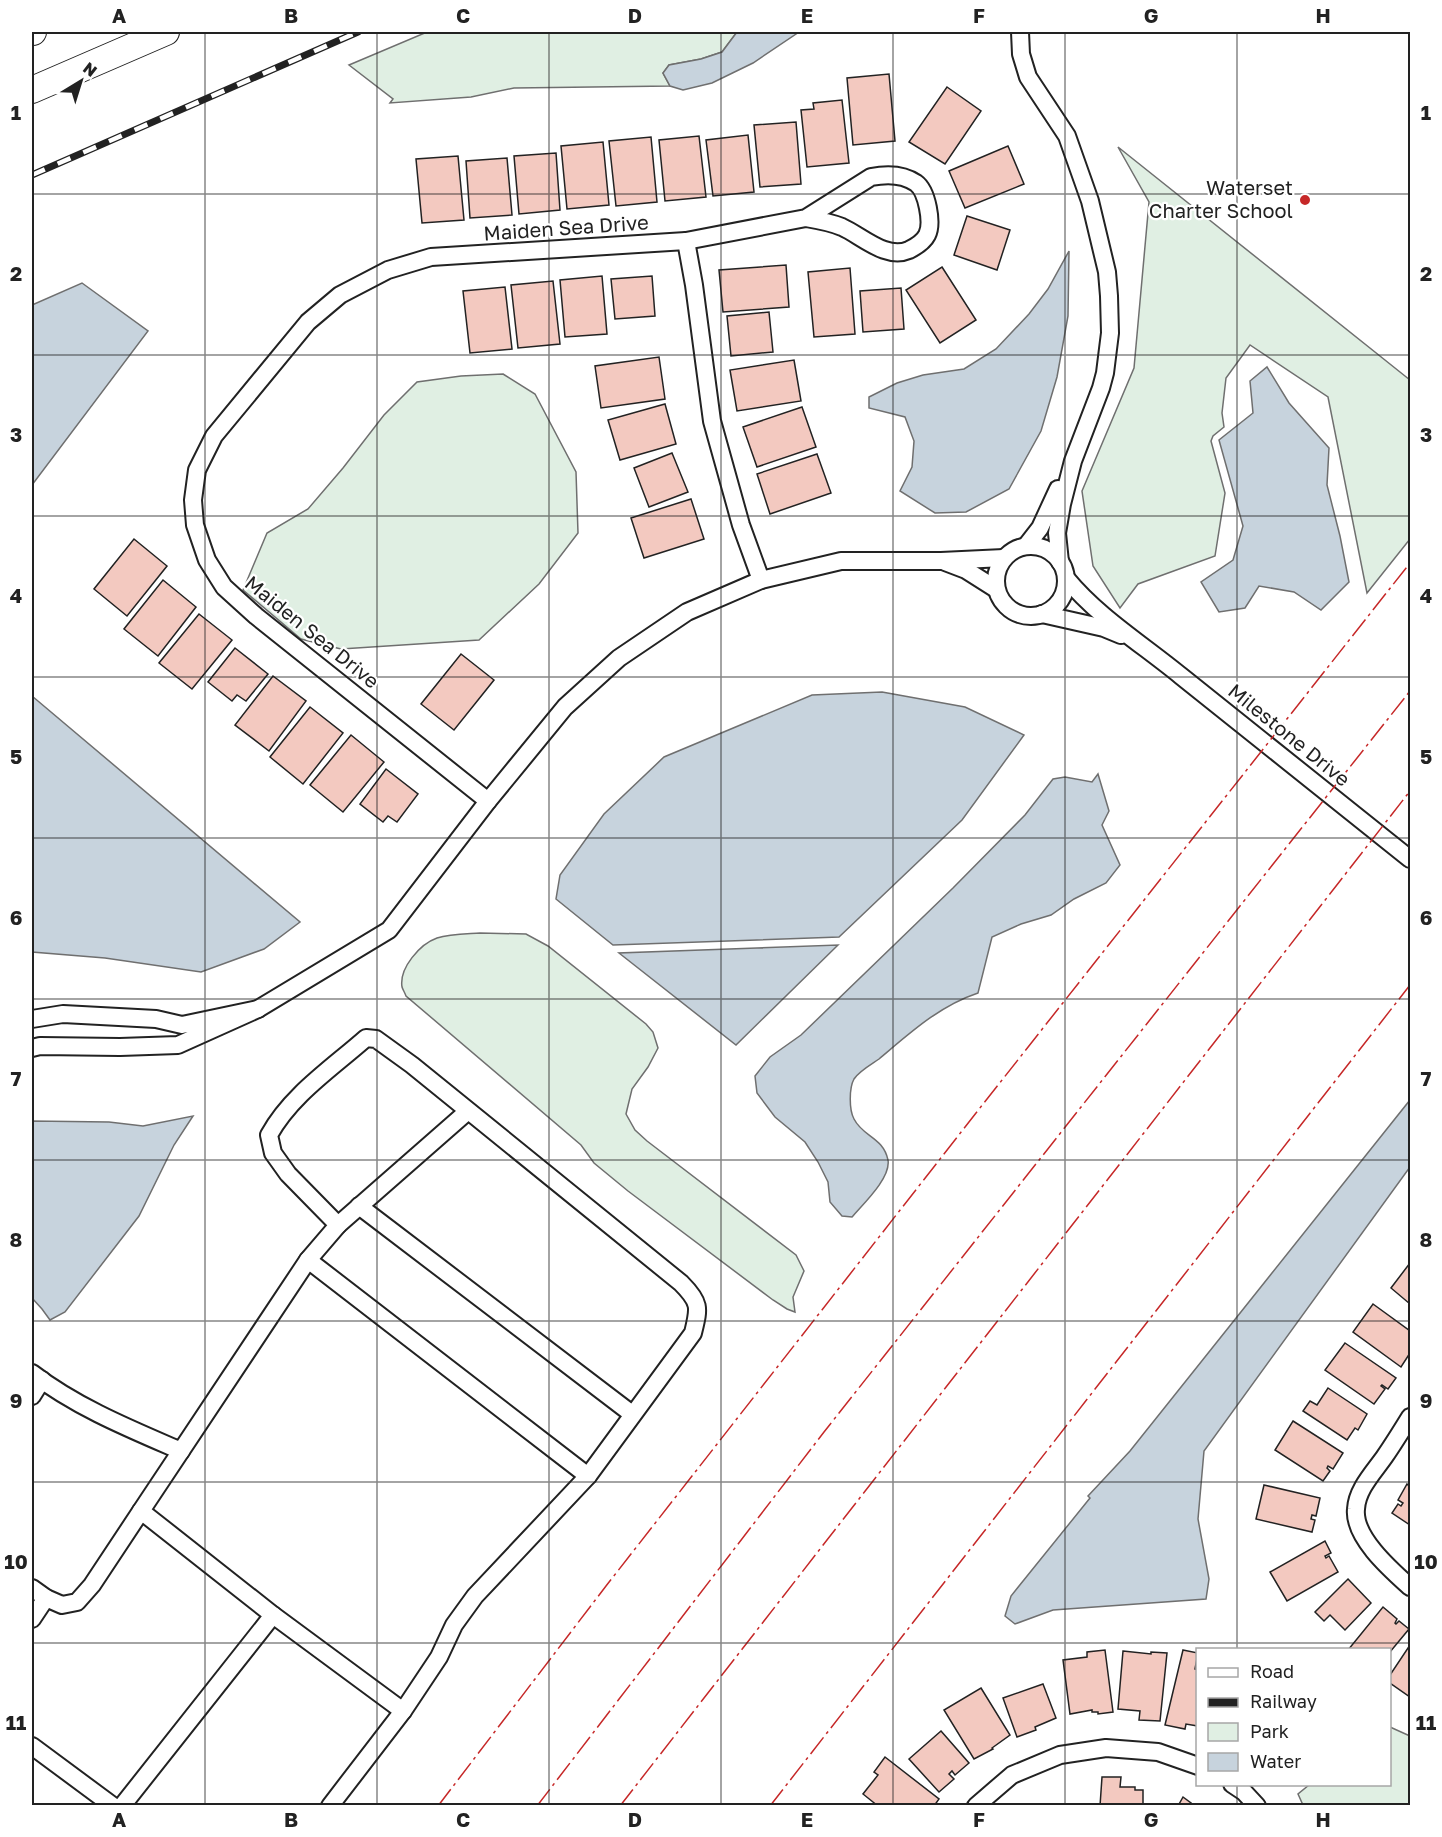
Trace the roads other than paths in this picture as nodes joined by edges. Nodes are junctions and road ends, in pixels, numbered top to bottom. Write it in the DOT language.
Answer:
graph roads {
  1 [pos="166,32"];
  2 [pos="1020,32"];
  3 [pos="33,84"];
  4 [pos="806,218"];
  5 [pos="686,241"];
  6 [pos="1073,461"];
  7 [pos="1026,546"];
  8 [pos="1004,558"];
  9 [pos="941,561"];
  10 [pos="1063,570"];
  11 [pos="761,580"];
  12 [pos="996,589"];
  13 [pos="1042,615"];
  14 [pos="1142,644"];
  15 [pos="488,801"];
  16 [pos="1410,859"];
  17 [pos="258,1010"];
  18 [pos="32,1019"];
  19 [pos="32,1048"];
  20 [pos="468,1111"];
  21 [pos="359,1206"];
  22 [pos="338,1225"];
  23 [pos="308,1260"];
  24 [pos="37,1376"];
  25 [pos="32,1396"];
  26 [pos="632,1414"];
  27 [pos="1410,1417"];
  28 [pos="181,1451"];
  29 [pos="588,1476"];
  30 [pos="141,1511"];
  31 [pos="1410,1587"];
  32 [pos="32,1588"];
  33 [pos="46,1598"];
  34 [pos="273,1615"];
  35 [pos="32,1619"];
  36 [pos="403,1711"];
  37 [pos="32,1746"];
  38 [pos="1196,1766"];
  39 [pos="1234,1786"];
  40 [pos="113,1806"];
  41 [pos="122,1806"];
  42 [pos="330,1806"];
  43 [pos="976,1806"];
  44 [pos="1257,1806"];
  1 -- 3 [label="main road"];
  2 -- 6 [label="street"];
  4 -- 4 [label="street"];
  4 -- 5 [label="street, Maiden Sea Drive"];
  5 -- 11 [label="street"];
  5 -- 15 [label="street, Maiden Sea Drive"];
  6 -- 7 [label="street"];
  6 -- 10 [label="street"];
  7 -- 8 [label="street"];
  7 -- 10 [label="street, Milestone Drive"];
  8 -- 9 [label="street"];
  8 -- 12 [label="street"];
  9 -- 11 [label="street"];
  9 -- 12 [label="street, Milestone Drive"];
  10 -- 13 [label="street"];
  10 -- 14 [label="street, Milestone Drive"];
  11 -- 15 [label="street"];
  12 -- 13 [label="street, Milestone Drive"];
  13 -- 14 [label="street, Milestone Drive"];
  14 -- 16 [label="street, Milestone Drive"];
  15 -- 17 [label="street"];
  17 -- 18 [label="street"];
  17 -- 19 [label="street"];
  20 -- 21 [label="street"];
  20 -- 22 [label="street"];
  20 -- 26 [label="street"];
  21 -- 22 [label="street"];
  21 -- 26 [label="street"];
  22 -- 23 [label="street"];
  23 -- 28 [label="street"];
  23 -- 29 [label="street"];
  24 -- 25 [label="street"];
  24 -- 28 [label="street"];
  26 -- 29 [label="street"];
  27 -- 31 [label="street"];
  28 -- 30 [label="street"];
  29 -- 36 [label="street"];
  30 -- 33 [label="street"];
  30 -- 34 [label="street"];
  32 -- 33 [label="street"];
  33 -- 35 [label="street"];
  34 -- 36 [label="street"];
  34 -- 41 [label="street"];
  36 -- 42 [label="street"];
  37 -- 40 [label="street"];
  38 -- 43 [label="street"];
  39 -- 44 [label="street"];
}
